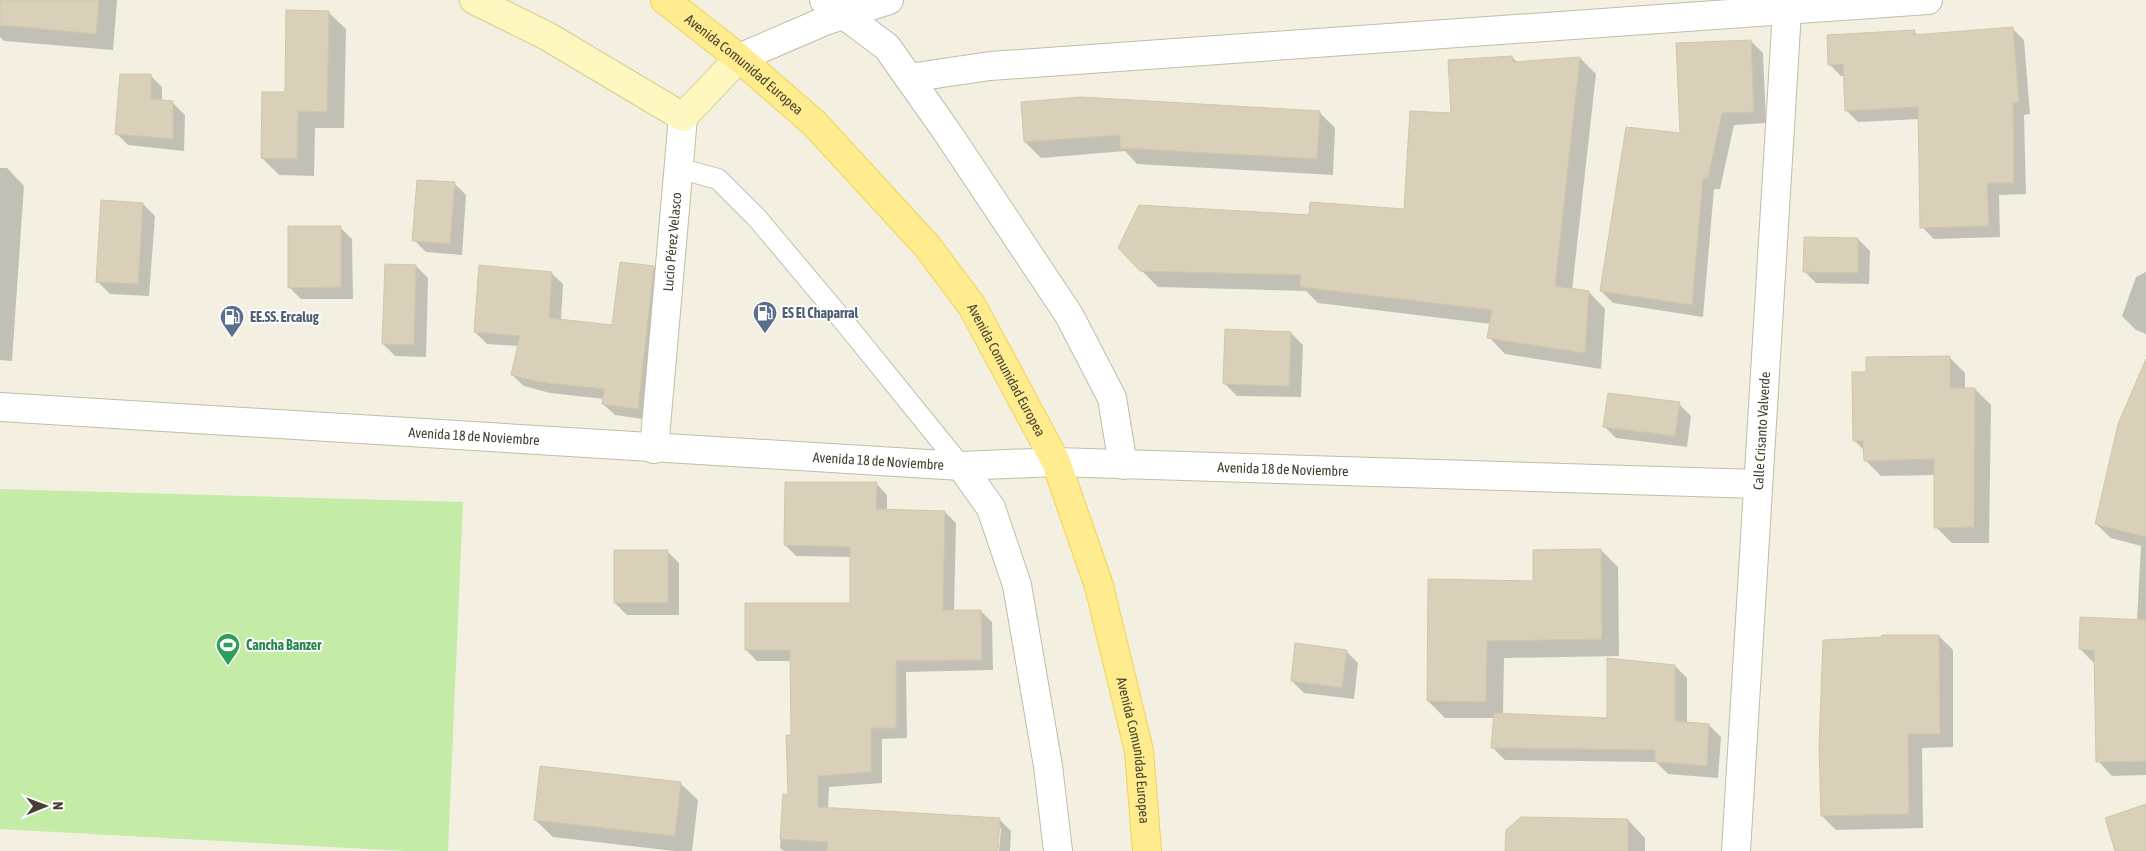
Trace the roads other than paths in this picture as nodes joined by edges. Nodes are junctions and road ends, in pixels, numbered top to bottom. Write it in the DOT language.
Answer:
graph roads {
  1 [pos="474,0"];
  2 [pos="665,0"];
  3 [pos="890,0"];
  4 [pos="1928,0"];
  5 [pos="834,7"];
  6 [pos="1787,11"];
  7 [pos="739,58"];
  8 [pos="909,78"];
  9 [pos="683,117"];
  10 [pos="678,168"];
  11 [pos="0,407"];
  12 [pos="654,449"];
  13 [pos="1056,462"];
  14 [pos="1123,465"];
  15 [pos="960,466"];
  16 [pos="1757,484"];
  17 [pos="1058,851"];
  18 [pos="1147,851"];
  19 [pos="1736,851"];
  1 -- 9 [label="main road"];
  2 -- 7 [label="main road, Avenida Comunidad Europea"];
  3 -- 5 [label="street"];
  4 -- 6 [label="street"];
  5 -- 7 [label="street"];
  5 -- 8 [label="street"];
  6 -- 8 [label="street"];
  6 -- 16 [label="street, Calle Crisanto Valverde"];
  7 -- 9 [label="main road"];
  7 -- 13 [label="main road, Avenida Comunidad Europea"];
  8 -- 14 [label="street"];
  9 -- 10 [label="street, Lucio Pérez Velasco"];
  10 -- 12 [label="street, Lucio Pérez Velasco"];
  10 -- 15 [label="lane"];
  11 -- 12 [label="street, Avenida 18 de Noviembre"];
  12 -- 15 [label="street, Avenida 18 de Noviembre"];
  13 -- 14 [label="street, Avenida 18 de Noviembre"];
  13 -- 15 [label="street, Avenida 18 de Noviembre"];
  13 -- 18 [label="main road, Avenida Comunidad Europea"];
  14 -- 16 [label="street, Avenida 18 de Noviembre"];
  15 -- 17 [label="street"];
  16 -- 19 [label="street, Calle Crisanto Valverde"];
}
